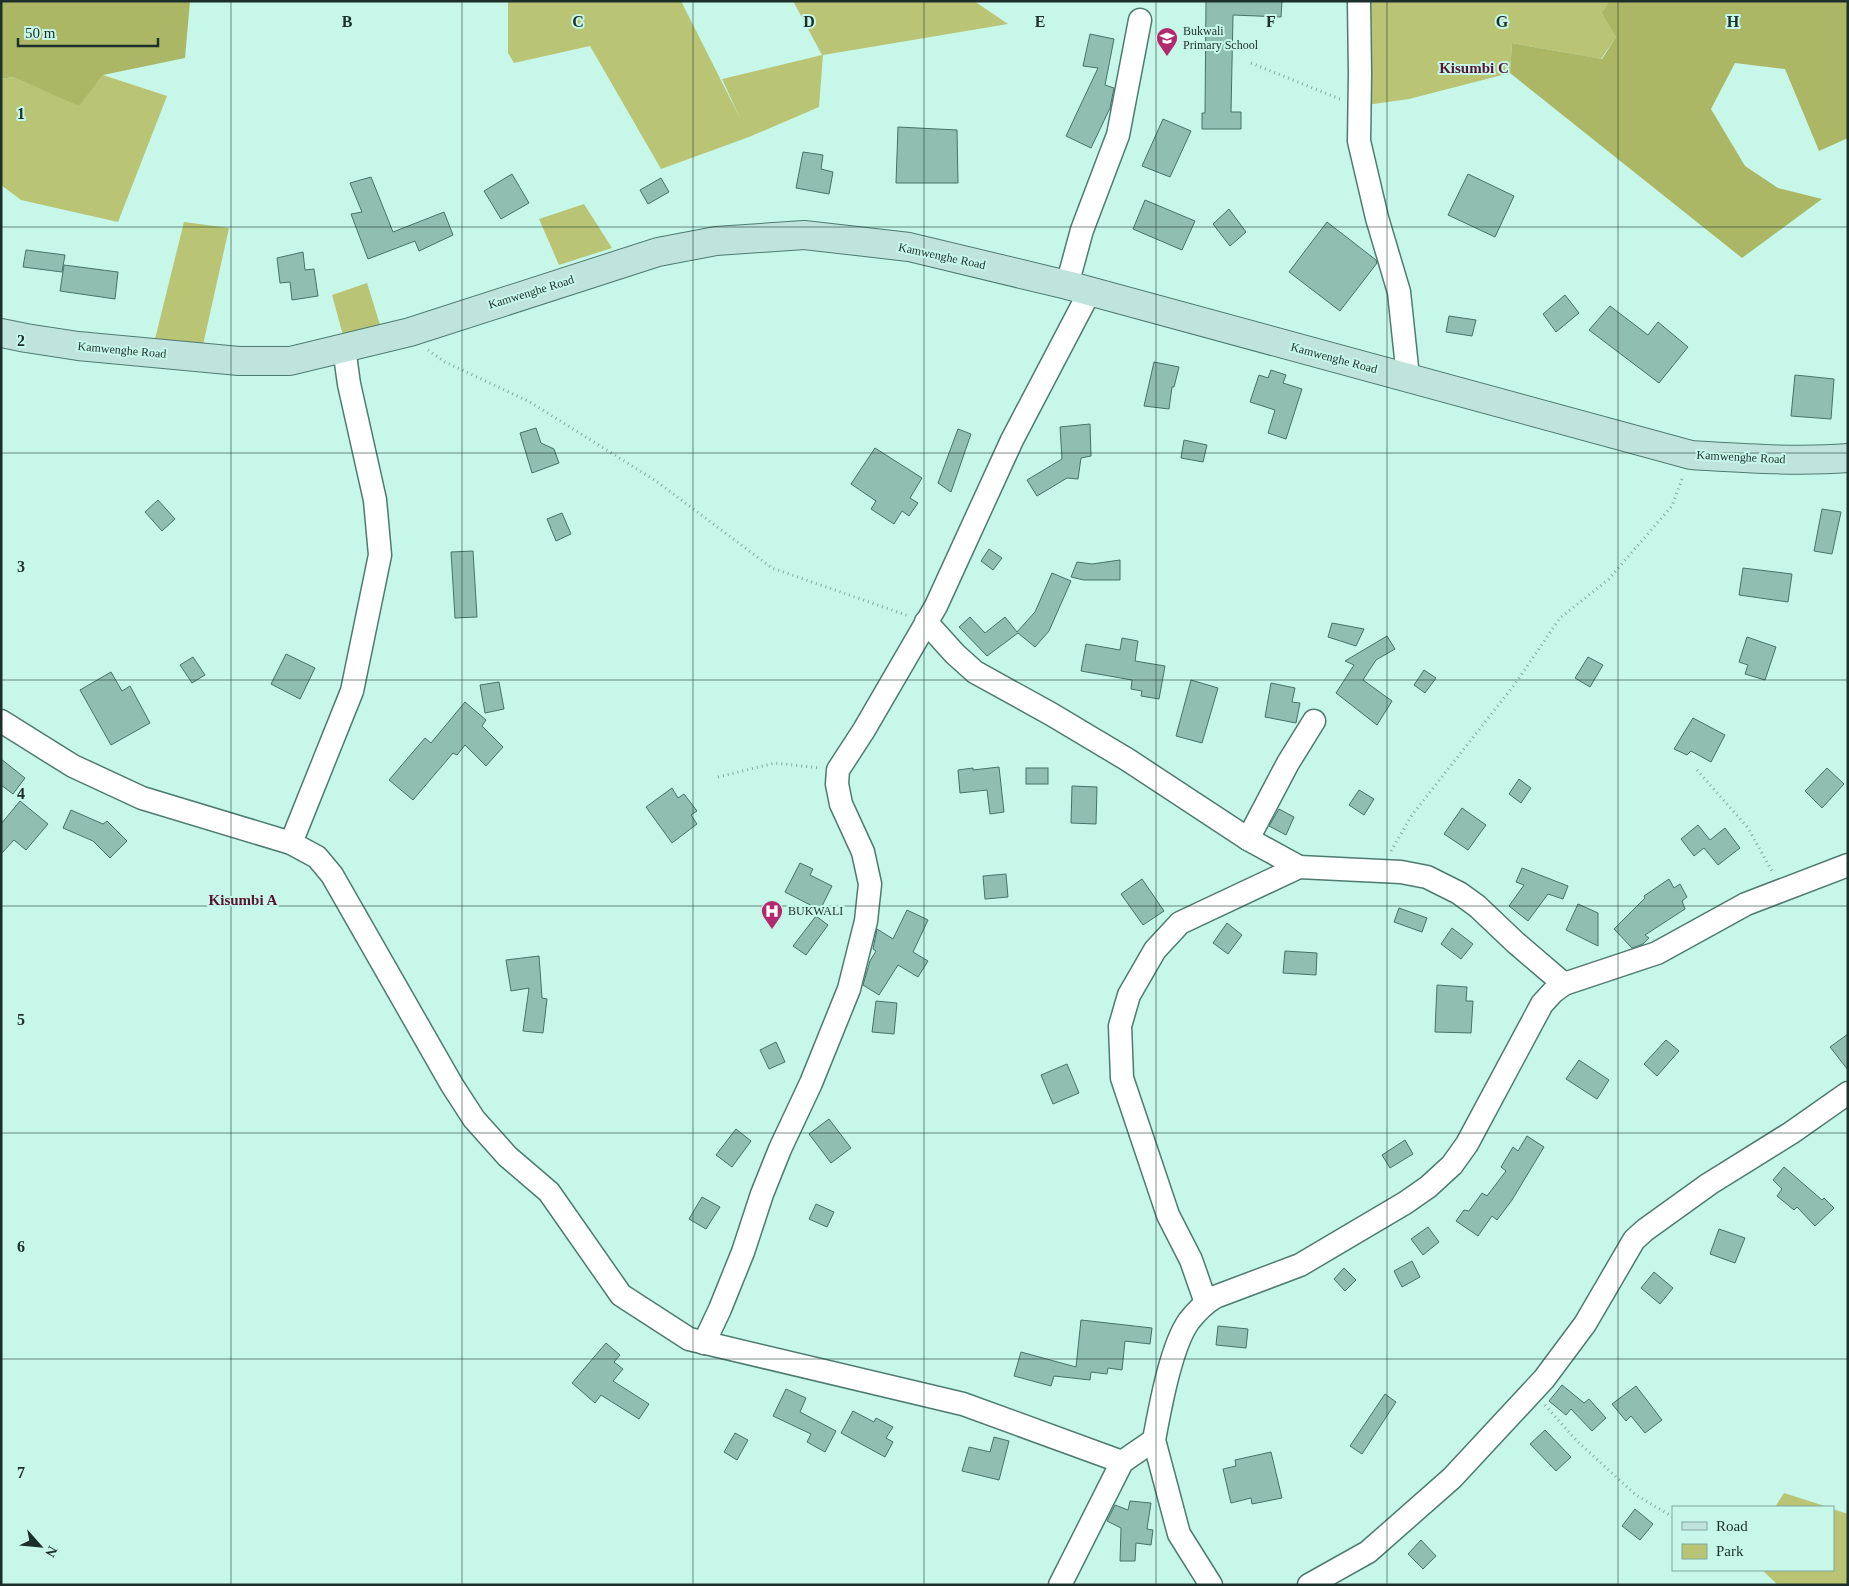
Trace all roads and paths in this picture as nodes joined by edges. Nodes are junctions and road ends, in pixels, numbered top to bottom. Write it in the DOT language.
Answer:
graph roads {
  1 [pos="1359,1"];
  2 [pos="1140,20"];
  3 [pos="1251,63"];
  4 [pos="1359,106"];
  5 [pos="1078,288"];
  6 [pos="410,332"];
  7 [pos="1,333"];
  8 [pos="344,348"];
  9 [pos="1408,377"];
  10 [pos="1691,455"];
  11 [pos="1848,458"];
  12 [pos="926,622"];
  13 [pos="1,721"];
  14 [pos="1314,721"];
  15 [pos="838,770"];
  16 [pos="1698,770"];
  17 [pos="718,777"];
  18 [pos="1248,839"];
  19 [pos="291,843"];
  20 [pos="1848,865"];
  21 [pos="1299,867"];
  22 [pos="1381,870"];
  23 [pos="1781,889"];
  24 [pos="1564,984"];
  25 [pos="1848,1093"];
  26 [pos="1206,1303"];
  27 [pos="704,1342"];
  28 [pos="1533,1391"];
  29 [pos="1154,1440"];
  30 [pos="1122,1462"];
  31 [pos="1672,1516"];
  32 [pos="1060,1585"];
  33 [pos="1211,1585"];
  34 [pos="1309,1585"];
  1 -- 4 [label="street"];
  2 -- 5 [label="street"];
  3 -- 4 [label="path"];
  4 -- 9 [label="street"];
  5 -- 6 [label="main road, Kamwenghe Road"];
  5 -- 9 [label="main road, Kamwenghe Road"];
  5 -- 12 [label="street"];
  6 -- 8 [label="main road, Kamwenghe Road"];
  6 -- 12 [label="path"];
  7 -- 8 [label="main road, Kamwenghe Road"];
  8 -- 19 [label="street"];
  9 -- 10 [label="main road, Kamwenghe Road"];
  10 -- 11 [label="main road, Kamwenghe Road"];
  10 -- 22 [label="path"];
  12 -- 15 [label="street"];
  12 -- 18 [label="street"];
  13 -- 19 [label="street"];
  14 -- 18 [label="street"];
  15 -- 17 [label="path"];
  15 -- 27 [label="street"];
  16 -- 23 [label="path"];
  18 -- 21 [label="street"];
  19 -- 27 [label="street"];
  20 -- 23 [label="street"];
  21 -- 22 [label="street"];
  21 -- 26 [label="street"];
  22 -- 24 [label="street"];
  23 -- 24 [label="street"];
  24 -- 26 [label="street"];
  25 -- 28 [label="street"];
  26 -- 29 [label="street"];
  27 -- 30 [label="street"];
  28 -- 31 [label="path"];
  28 -- 34 [label="street"];
  29 -- 30 [label="street"];
  29 -- 33 [label="street"];
  30 -- 32 [label="street"];
}
